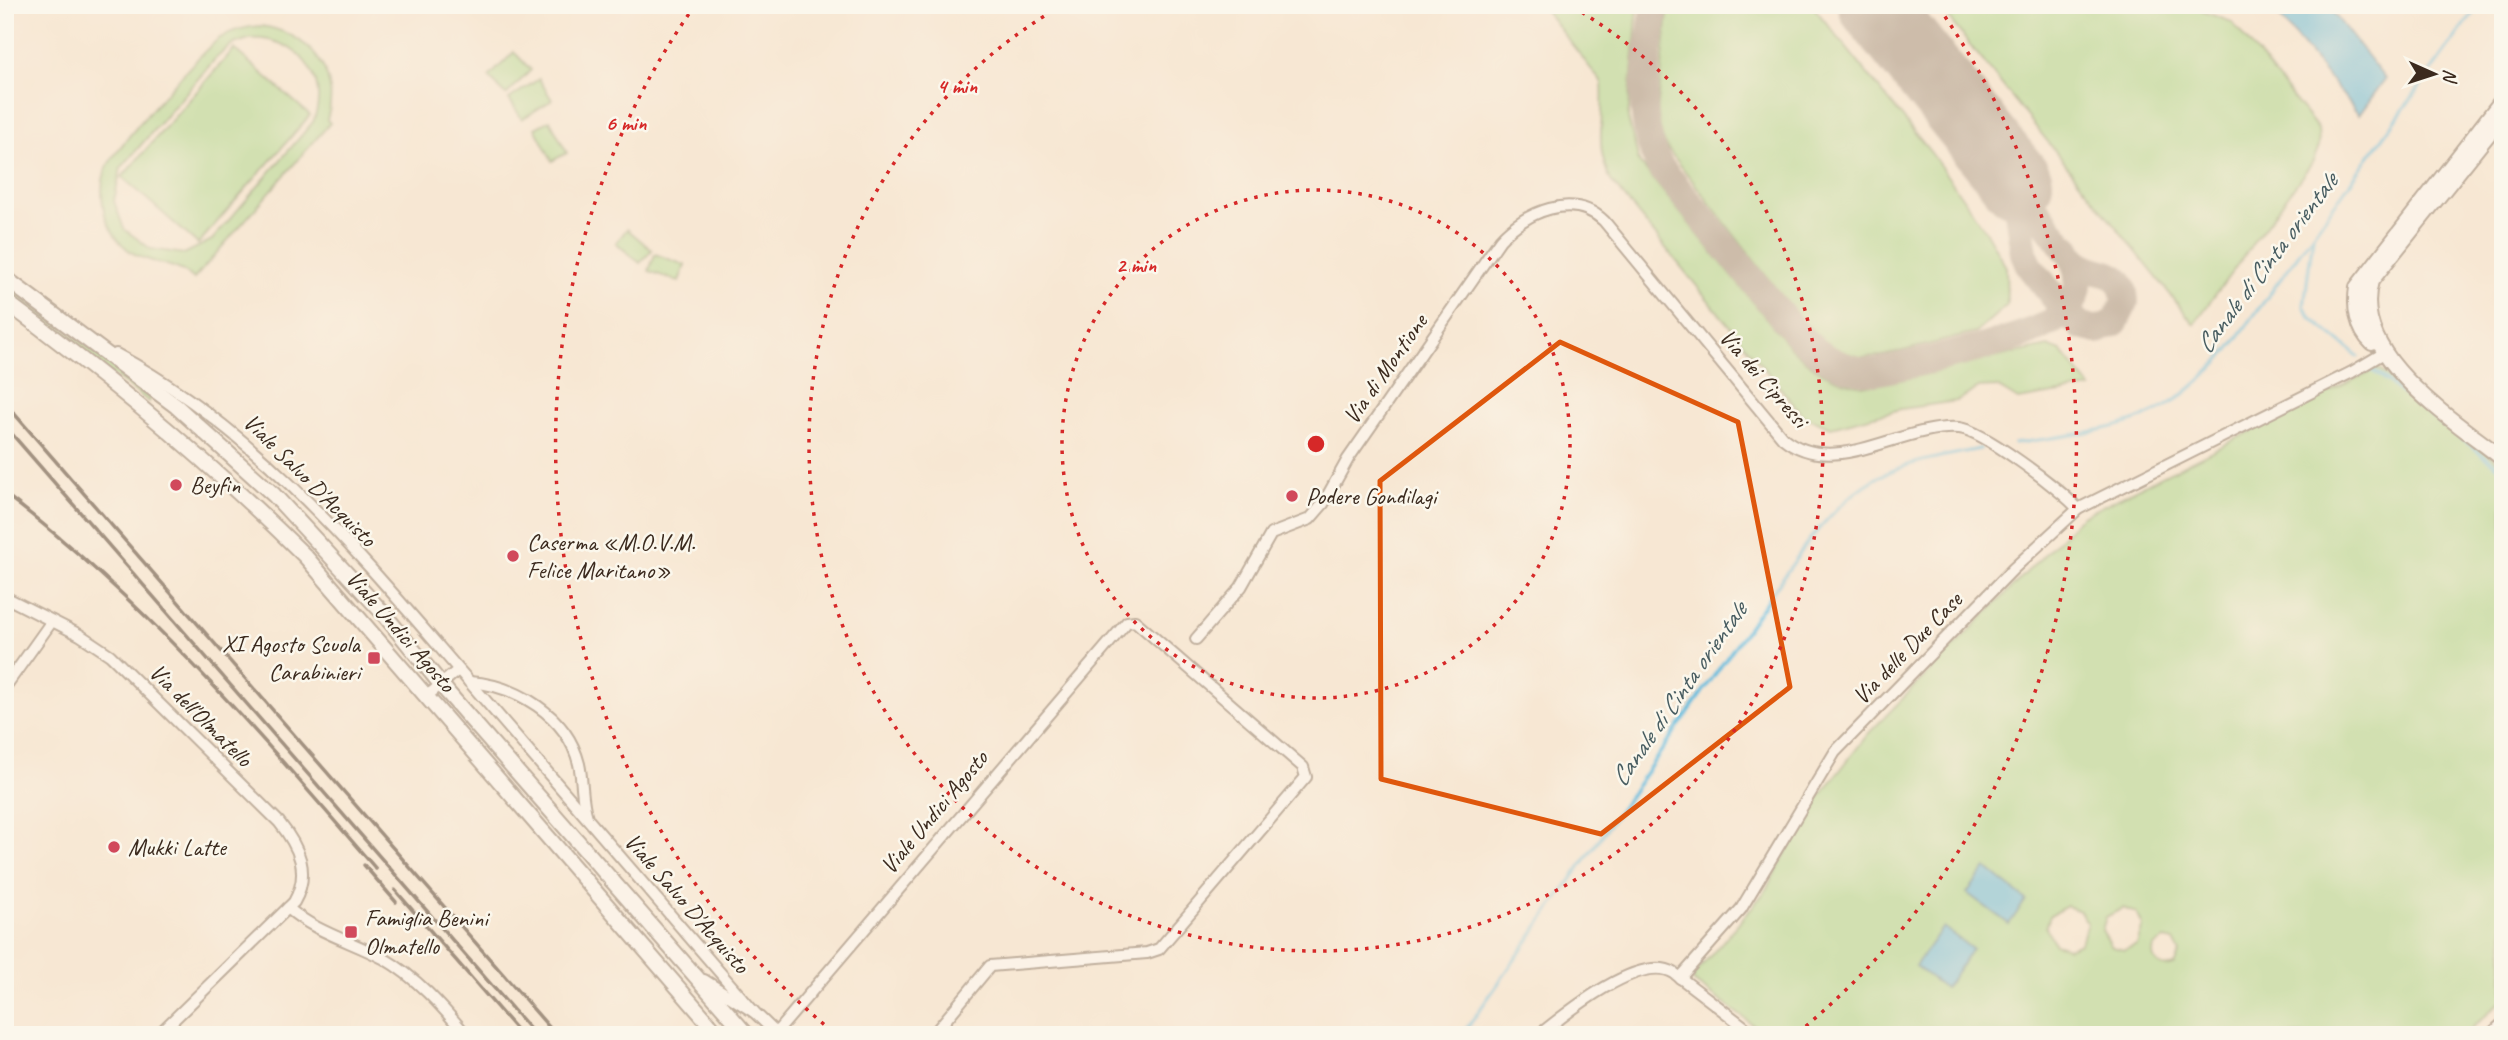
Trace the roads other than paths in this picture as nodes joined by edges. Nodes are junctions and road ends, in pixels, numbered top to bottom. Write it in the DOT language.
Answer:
graph roads {
  1 [pos="2503,99"];
  2 [pos="2503,116"];
  3 [pos="1532,215"];
  4 [pos="5,278"];
  5 [pos="5,301"];
  6 [pos="106,353"];
  7 [pos="2384,353"];
  8 [pos="2503,459"];
  9 [pos="2078,509"];
  10 [pos="5,597"];
  11 [pos="52,621"];
  12 [pos="1196,639"];
  13 [pos="458,670"];
  14 [pos="469,682"];
  15 [pos="441,684"];
  16 [pos="5,687"];
  17 [pos="427,696"];
  18 [pos="589,821"];
  19 [pos="288,908"];
  20 [pos="684,962"];
  21 [pos="1680,978"];
  22 [pos="754,1012"];
  23 [pos="2503,1026"];
  24 [pos="777,1034"];
  25 [pos="158,1035"];
  26 [pos="466,1035"];
  27 [pos="719,1035"];
  28 [pos="747,1035"];
  29 [pos="933,1035"];
  30 [pos="1539,1035"];
  31 [pos="1755,1035"];
  32 [pos="2493,1035"];
  1 -- 7 [label="main road"];
  2 -- 7 [label="main road"];
  3 -- 9 [label="street, Via dei Cipressi"];
  3 -- 12 [label="street, Via di Montione"];
  4 -- 6 [label="main road, Viale Undici Agosto"];
  5 -- 17 [label="main road, Viale Undici Agosto"];
  6 -- 13 [label="street, Viale Salvo D'Acquisto"];
  6 -- 15 [label="main road, Viale Undici Agosto"];
  7 -- 8 [label="main road"];
  7 -- 9 [label="street, Via delle Due Case"];
  9 -- 21 [label="street, Via delle Due Case"];
  10 -- 11 [label="street, Via dell'Olmatello"];
  11 -- 16 [label="street"];
  11 -- 19 [label="street, Via dell'Olmatello"];
  13 -- 14 [label="street, Viale Salvo D'Acquisto"];
  13 -- 15 [label="street"];
  14 -- 18 [label="street, Viale Salvo D'Acquisto"];
  14 -- 18 [label="street, Viale Salvo D'Acquisto"];
  15 -- 17 [label="street"];
  15 -- 20 [label="main road, Viale Undici Agosto"];
  17 -- 27 [label="main road, Viale Undici Agosto"];
  18 -- 22 [label="street, Viale Salvo D'Acquisto"];
  19 -- 25 [label="street"];
  19 -- 26 [label="street"];
  20 -- 22 [label="street, Viale Undici Agosto"];
  20 -- 28 [label="main road, Viale Undici Agosto"];
  21 -- 30 [label="street"];
  21 -- 31 [label="street"];
  22 -- 24 [label="street, Viale Undici Agosto"];
  23 -- 32 [label="main road"];
  24 -- 29 [label="street, Viale Undici Agosto"];
}
